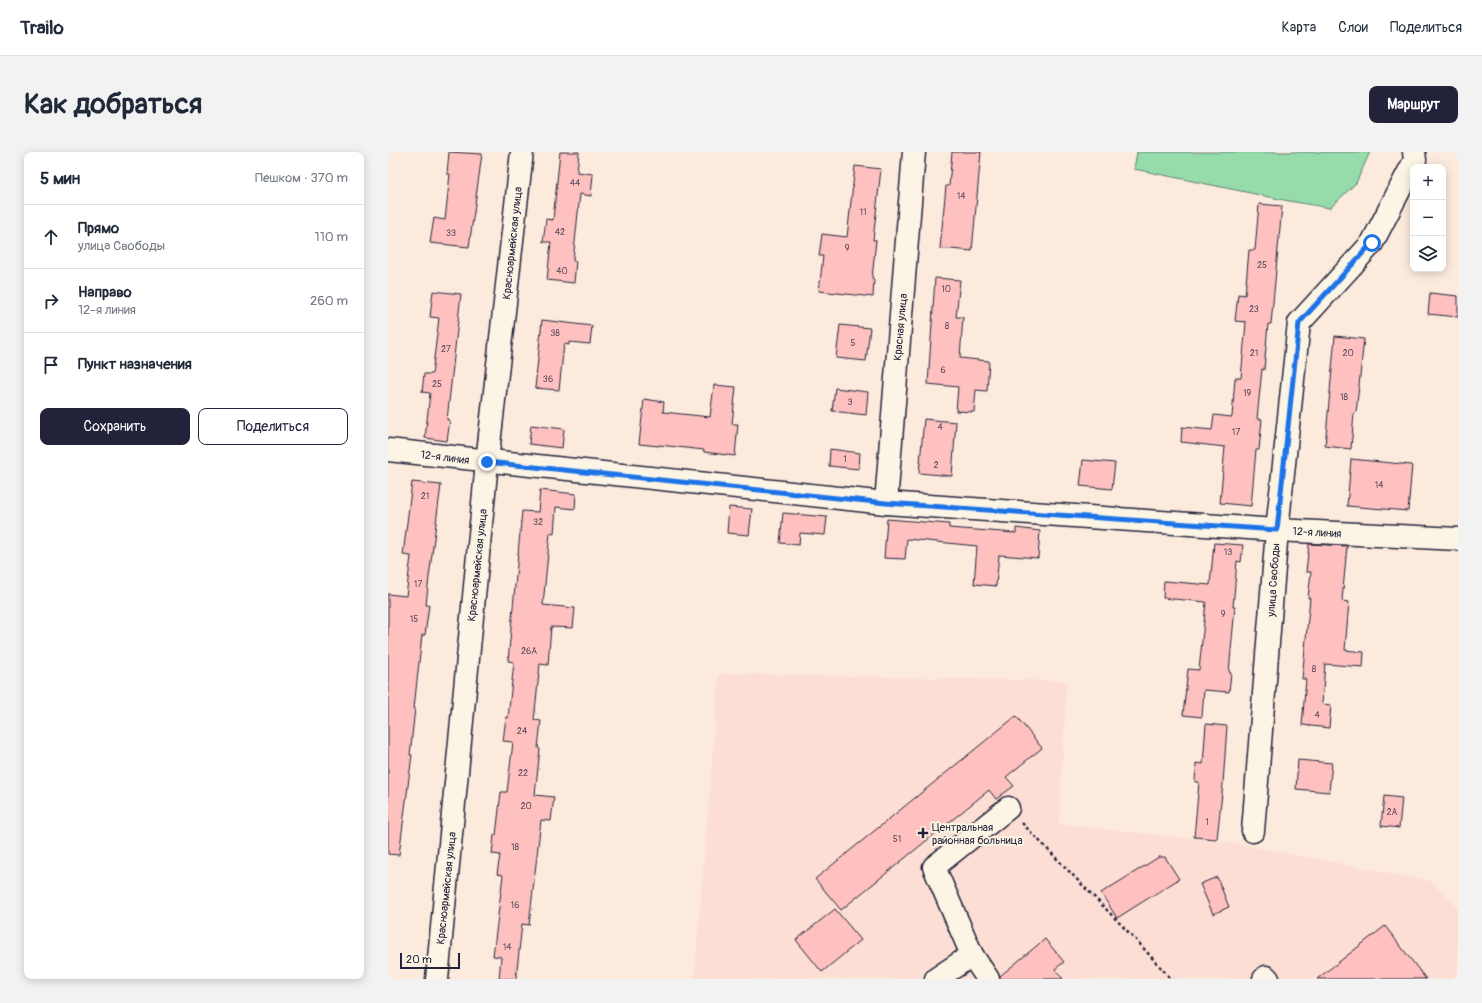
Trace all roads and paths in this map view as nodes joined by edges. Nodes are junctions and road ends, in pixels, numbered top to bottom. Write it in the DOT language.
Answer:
graph roads {
  1 [pos="522,152"];
  2 [pos="914,152"];
  3 [pos="1414,152"];
  4 [pos="388,450"];
  5 [pos="487,462"];
  6 [pos="886,503"];
  7 [pos="1277,530"];
  8 [pos="1458,539"];
  9 [pos="1008,808"];
  10 [pos="1253,831"];
  11 [pos="972,955"];
  12 [pos="437,979"];
  13 [pos="936,979"];
  14 [pos="988,979"];
  15 [pos="1171,979"];
  16 [pos="1264,979"];
  17 [pos="1268,979"];
  1 -- 5 [label="street, Красноармейская улица"];
  2 -- 6 [label="street, Красная улица"];
  3 -- 7 [label="street, улица Свободы"];
  4 -- 5 [label="street, 12-я линия"];
  5 -- 6 [label="street, 12-я линия"];
  5 -- 12 [label="street, Красноармейская улица"];
  6 -- 7 [label="street, 12-я линия"];
  7 -- 8 [label="street, 12-я линия"];
  7 -- 10 [label="street, улица Свободы"];
  9 -- 11 [label="street"];
  9 -- 15 [label="path"];
  11 -- 13 [label="street"];
  11 -- 14 [label="street"];
  16 -- 17 [label="street"];
}
